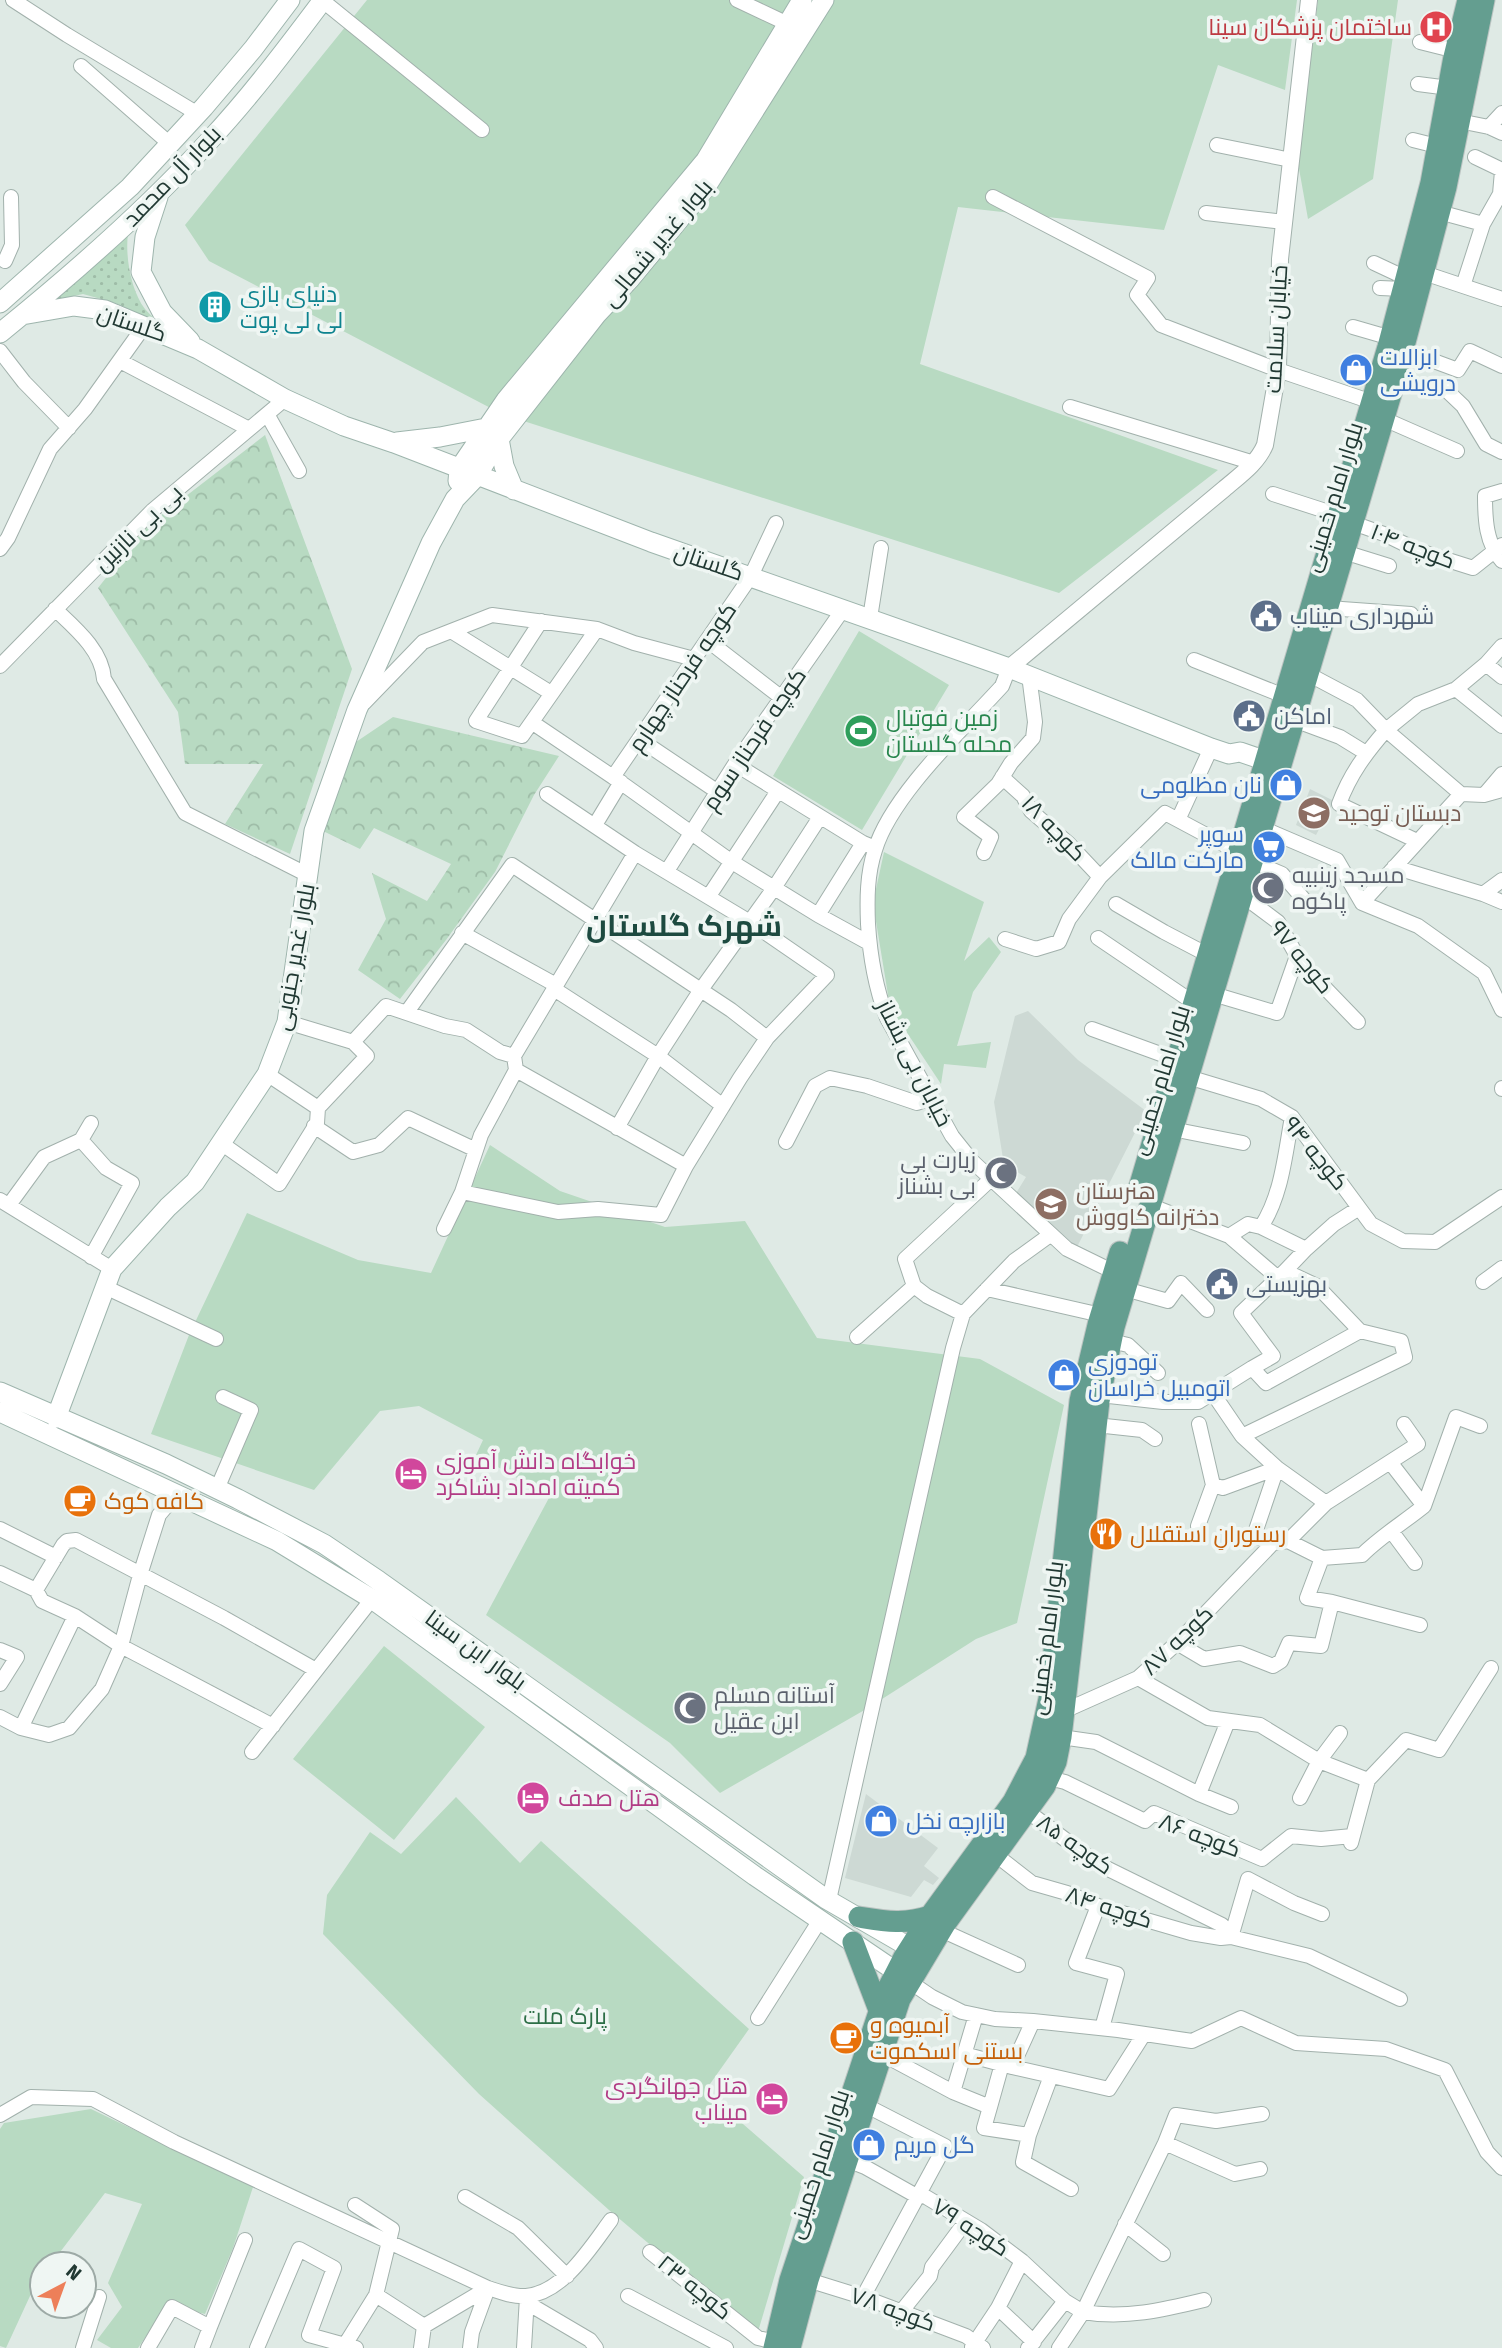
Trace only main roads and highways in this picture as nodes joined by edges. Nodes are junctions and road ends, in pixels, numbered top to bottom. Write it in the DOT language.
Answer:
graph roads {
  1 [pos="290,0"];
  2 [pos="323,0"];
  3 [pos="802,0"];
  4 [pos="824,0"];
  5 [pos="1468,0"];
  6 [pos="1484,0"];
  7 [pos="253,49"];
  8 [pos="273,66"];
  9 [pos="159,192"];
  10 [pos="1420,212"];
  11 [pos="0,303"];
  12 [pos="22,315"];
  13 [pos="0,333"];
  14 [pos="1397,344"];
  15 [pos="198,349"];
  16 [pos="1378,410"];
  17 [pos="493,434"];
  18 [pos="394,443"];
  19 [pos="468,472"];
  20 [pos="514,490"];
  21 [pos="1345,519"];
  22 [pos="1271,769"];
  23 [pos="1245,857"];
  24 [pos="1203,998"];
  25 [pos="1179,1070"];
  26 [pos="1120,1280"];
  27 [pos="0,1392"];
  28 [pos="0,1412"];
  29 [pos="56,1418"];
  30 [pos="1076,1527"];
  31 [pos="859,1917"];
  32 [pos="935,1923"];
  33 [pos="853,1942"];
  34 [pos="918,1952"];
  35 [pos="903,1977"];
  36 [pos="879,2010"];
  37 [pos="780,2346"];
  1 -- 7 [label="main road, بلوار آل محمد"];
  2 -- 8 [label="main road, بلوار آل محمد"];
  3 -- 17 [label="main road, بلوار غدیر شمالی"];
  4 -- 17 [label="main road, بلوار غدیر شمالی"];
  5 -- 10 [label="main road, بلوار امام خمینی"];
  6 -- 10 [label="main road, بلوار امام خمینی"];
  7 -- 8 [label="main road"];
  7 -- 11 [label="main road, بلوار آل محمد"];
  8 -- 9 [label="main road, بلوار آل محمد"];
  9 -- 12 [label="main road, بلوار آل محمد"];
  9 -- 15 [label="main road, گلستان"];
  10 -- 14 [label="main road, بلوار امام خمینی"];
  12 -- 13 [label="main road, بلوار آل محمد"];
  12 -- 15 [label="main road, گلستان"];
  14 -- 16 [label="main road, بلوار امام خمینی"];
  14 -- 16 [label="main road, بلوار امام خمینی"];
  15 -- 18 [label="main road, گلستان"];
  16 -- 21 [label="main road, بلوار امام خمینی"];
  17 -- 18 [label="main road"];
  17 -- 19 [label="main road, بلوار غدیر شمالی"];
  17 -- 20 [label="main road"];
  18 -- 19 [label="main road, گلستان"];
  19 -- 20 [label="main road, گلستان"];
  19 -- 29 [label="main road, بلوار غدیر جنوبی"];
  20 -- 22 [label="main road, گلستان"];
  21 -- 22 [label="main road, بلوار امام خمینی"];
  21 -- 22 [label="main road, بلوار امام خمینی"];
  22 -- 23 [label="main road, بلوار امام خمینی"];
  22 -- 23 [label="main road, بلوار امام خمینی"];
  23 -- 24 [label="main road, بلوار امام خمینی"];
  23 -- 24 [label="main road, بلوار امام خمینی"];
  24 -- 25 [label="main road, بلوار امام خمینی"];
  25 -- 26 [label="main road, بلوار امام خمینی"];
  25 -- 26 [label="main road, بلوار امام خمینی"];
  26 -- 30 [label="main road, بلوار امام خمینی"];
  26 -- 30 [label="main road, بلوار امام خمینی"];
  27 -- 29 [label="main road, بلوار ابن سینا"];
  28 -- 33 [label="main road, بلوار ابن سینا"];
  29 -- 31 [label="main road, بلوار ابن سینا"];
  30 -- 32 [label="main road, بلوار امام خمینی"];
  30 -- 32 [label="main road, بلوار امام خمینی"];
  31 -- 32 [label="main road"];
  31 -- 34 [label="main road, بلوار ابن سینا"];
  32 -- 34 [label="main road, بلوار امام خمینی"];
  33 -- 35 [label="main road, بلوار ابن سینا"];
  33 -- 36 [label="main road"];
  34 -- 35 [label="main road, بلوار امام خمینی"];
  35 -- 36 [label="main road, بلوار امام خمینی"];
  35 -- 37 [label="main road, بلوار امام خمینی"];
  36 -- 37 [label="main road, بلوار امام خمینی"];
}
